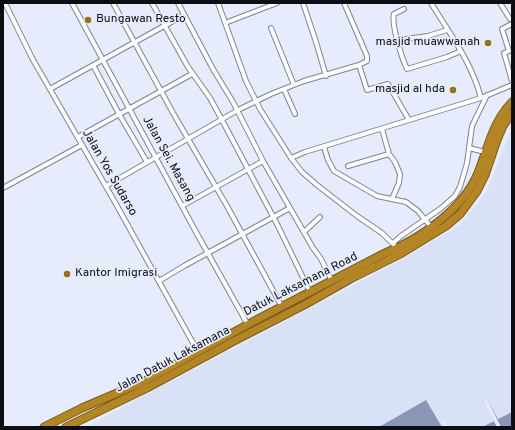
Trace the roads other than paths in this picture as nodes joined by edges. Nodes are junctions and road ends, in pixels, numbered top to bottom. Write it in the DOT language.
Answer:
graph roads {
  1 [pos="5,3"];
  2 [pos="72,3"];
  3 [pos="113,3"];
  4 [pos="152,3"];
  5 [pos="178,3"];
  6 [pos="218,3"];
  7 [pos="277,3"];
  8 [pos="303,3"];
  9 [pos="344,3"];
  10 [pos="431,3"];
  11 [pos="500,3"];
  12 [pos="404,9"];
  13 [pos="184,15"];
  14 [pos="511,19"];
  15 [pos="225,23"];
  16 [pos="512,24"];
  17 [pos="165,25"];
  18 [pos="271,28"];
  19 [pos="447,30"];
  20 [pos="398,40"];
  21 [pos="134,42"];
  22 [pos="461,51"];
  23 [pos="102,60"];
  24 [pos="93,65"];
  25 [pos="359,65"];
  26 [pos="192,74"];
  27 [pos="326,76"];
  28 [pos="512,81"];
  29 [pos="294,85"];
  30 [pos="512,85"];
  31 [pos="50,89"];
  32 [pos="284,89"];
  33 [pos="161,91"];
  34 [pos="487,95"];
  35 [pos="122,97"];
  36 [pos="481,98"];
  37 [pos="256,101"];
  38 [pos="112,102"];
  39 [pos="512,102"];
  40 [pos="129,109"];
  41 [pos="238,110"];
  42 [pos="512,113"];
  43 [pos="119,114"];
  44 [pos="295,114"];
  45 [pos="222,120"];
  46 [pos="409,120"];
  47 [pos="138,127"];
  48 [pos="382,129"];
  49 [pos="129,132"];
  50 [pos="78,137"];
  51 [pos="187,139"];
  52 [pos="82,145"];
  53 [pos="324,147"];
  54 [pos="469,148"];
  55 [pos="485,152"];
  56 [pos="389,154"];
  57 [pos="156,157"];
  58 [pos="291,158"];
  59 [pos="263,161"];
  60 [pos="147,162"];
  61 [pos="348,166"];
  62 [pos="248,169"];
  63 [pos="106,186"];
  64 [pos="216,187"];
  65 [pos="3,188"];
  66 [pos="392,199"];
  67 [pos="182,206"];
  68 [pos="290,208"];
  69 [pos="436,212"];
  70 [pos="273,217"];
  71 [pos="320,217"];
  72 [pos="426,220"];
  73 [pos="442,220"];
  74 [pos="431,227"];
  75 [pos="304,232"];
  76 [pos="242,234"];
  77 [pos="421,238"];
  78 [pos="395,246"];
  79 [pos="208,253"];
  80 [pos="159,281"];
  81 [pos="332,281"];
  82 [pos="310,292"];
  83 [pos="302,297"];
  84 [pos="306,304"];
  85 [pos="282,306"];
  86 [pos="248,325"];
  87 [pos="198,352"];
  88 [pos="145,385"];
  89 [pos="44,427"];
  90 [pos="66,427"];
  1 -- 31 [label="street, Jalan Yos Sudarso"];
  2 -- 23 [label="street, Jalan Sei. Masang"];
  3 -- 21 [label="street"];
  4 -- 17 [label="street"];
  5 -- 13 [label="street"];
  6 -- 15 [label="street"];
  7 -- 15 [label="street"];
  8 -- 27 [label="street"];
  9 -- 25 [label="street"];
  10 -- 19 [label="street"];
  11 -- 14 [label="street"];
  12 -- 20 [label="street"];
  13 -- 17 [label="street"];
  13 -- 41 [label="street"];
  15 -- 37 [label="street"];
  16 -- 28 [label="street"];
  17 -- 21 [label="street"];
  17 -- 26 [label="street"];
  18 -- 29 [label="street"];
  19 -- 20 [label="street"];
  19 -- 22 [label="street"];
  20 -- 22 [label="street"];
  21 -- 23 [label="street"];
  21 -- 33 [label="street"];
  22 -- 36 [label="street"];
  23 -- 24 [label="street"];
  23 -- 35 [label="street, Jalan Sei. Masang"];
  24 -- 31 [label="street"];
  24 -- 38 [label="street"];
  25 -- 27 [label="street"];
  25 -- 46 [label="street"];
  26 -- 33 [label="street"];
  26 -- 45 [label="street"];
  27 -- 29 [label="street"];
  29 -- 32 [label="street"];
  30 -- 34 [label="street"];
  31 -- 50 [label="street, Jalan Yos Sudarso"];
  32 -- 37 [label="street"];
  32 -- 44 [label="street"];
  33 -- 40 [label="street"];
  33 -- 51 [label="street"];
  34 -- 36 [label="street"];
  34 -- 54 [label="street"];
  35 -- 38 [label="street"];
  35 -- 40 [label="street, Jalan Sei. Masang"];
  36 -- 46 [label="street"];
  37 -- 41 [label="street"];
  37 -- 58 [label="street"];
  38 -- 43 [label="street"];
  39 -- 55 [label="highway, Datuk Laksamana Road"];
  40 -- 43 [label="street"];
  40 -- 47 [label="street, Jalan Sei. Masang"];
  41 -- 45 [label="street"];
  41 -- 59 [label="street"];
  42 -- 77 [label="highway, Jalan Datuk Laksamana"];
  43 -- 49 [label="street"];
  43 -- 50 [label="street"];
  45 -- 51 [label="street"];
  45 -- 62 [label="street"];
  46 -- 48 [label="street"];
  47 -- 49 [label="street"];
  47 -- 57 [label="street, Jalan Sei. Masang"];
  48 -- 53 [label="street"];
  48 -- 56 [label="street"];
  49 -- 60 [label="street"];
  50 -- 52 [label="street, Jalan Yos Sudarso"];
  51 -- 57 [label="street"];
  51 -- 64 [label="street"];
  52 -- 63 [label="street, Jalan Yos Sudarso"];
  52 -- 65 [label="street"];
  53 -- 58 [label="street"];
  53 -- 66 [label="street"];
  54 -- 55 [label="street"];
  54 -- 69 [label="street"];
  55 -- 73 [label="highway, Datuk Laksamana Road"];
  56 -- 61 [label="street"];
  56 -- 66 [label="street"];
  57 -- 60 [label="street"];
  57 -- 67 [label="street, Jalan Sei. Masang"];
  58 -- 78 [label="street"];
  59 -- 62 [label="street"];
  59 -- 68 [label="street"];
  60 -- 63 [label="street"];
  62 -- 64 [label="street"];
  62 -- 70 [label="street"];
  63 -- 80 [label="street, Jalan Yos Sudarso"];
  64 -- 67 [label="street"];
  64 -- 76 [label="street"];
  66 -- 72 [label="street"];
  67 -- 79 [label="street, Jalan Sei. Masang"];
  68 -- 70 [label="street"];
  68 -- 75 [label="street"];
  69 -- 72 [label="street"];
  69 -- 73 [label="street"];
  70 -- 76 [label="street"];
  70 -- 82 [label="street"];
  71 -- 75 [label="street"];
  72 -- 74 [label="street"];
  72 -- 78 [label="street"];
  73 -- 74 [label="highway, Datuk Laksamana Road"];
  74 -- 77 [label="highway, Datuk Laksamana Road"];
  75 -- 81 [label="street"];
  76 -- 79 [label="street"];
  76 -- 85 [label="street"];
  77 -- 78 [label="highway, Datuk Laksamana Road"];
  77 -- 84 [label="highway, Jalan Datuk Laksamana"];
  78 -- 81 [label="highway, Datuk Laksamana Road"];
  79 -- 80 [label="street"];
  79 -- 86 [label="street, Jalan Sei. Masang"];
  80 -- 87 [label="street, Jalan Yos Sudarso"];
  81 -- 82 [label="highway, Datuk Laksamana Road"];
  82 -- 83 [label="highway, Datuk Laksamana Road"];
  83 -- 84 [label="highway"];
  83 -- 85 [label="highway, Datuk Laksamana Road"];
  84 -- 88 [label="highway, Jalan Datuk Laksamana"];
  85 -- 86 [label="highway, Datuk Laksamana Road"];
  86 -- 87 [label="highway, Datuk Laksamana Road"];
  87 -- 88 [label="highway, Datuk Laksamana Road"];
  88 -- 89 [label="highway, Datuk Laksamana Road"];
  88 -- 90 [label="highway, Jalan Datuk Laksamana"];
}
